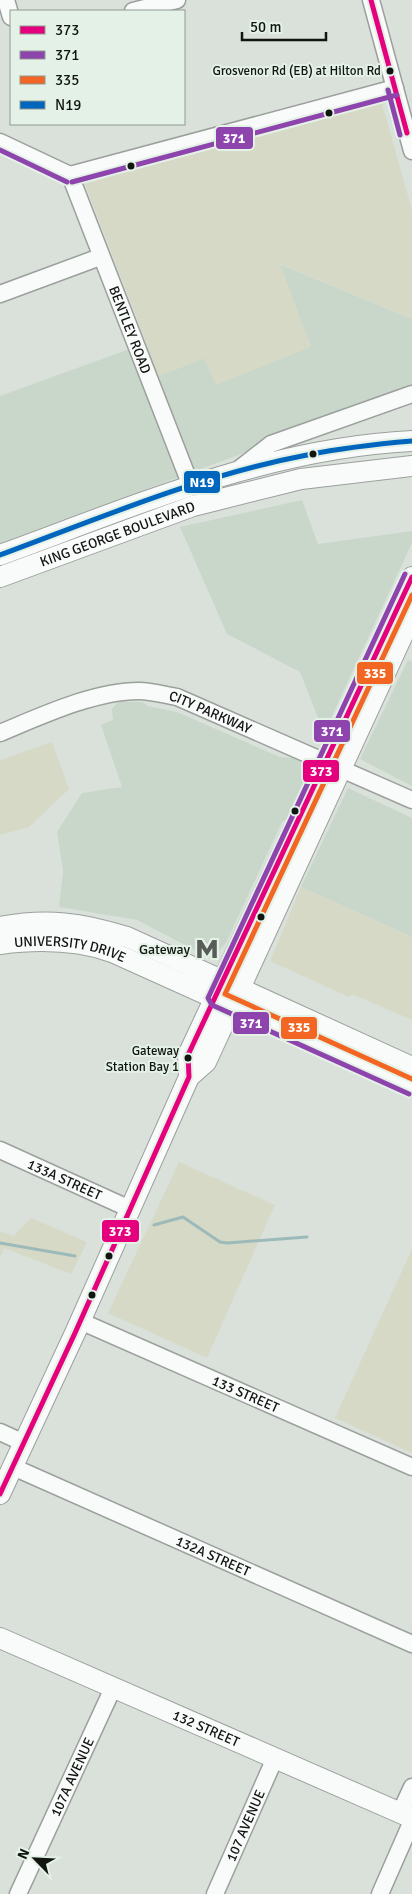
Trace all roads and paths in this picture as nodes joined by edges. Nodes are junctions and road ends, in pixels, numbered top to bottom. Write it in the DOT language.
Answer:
graph roads {
  1 [pos="6,0"];
  2 [pos="177,0"];
  3 [pos="371,0"];
  4 [pos="137,10"];
  5 [pos="10,14"];
  6 [pos="395,88"];
  7 [pos="410,133"];
  8 [pos="0,142"];
  9 [pos="412,151"];
  10 [pos="70,175"];
  11 [pos="100,258"];
  12 [pos="0,294"];
  13 [pos="412,394"];
  14 [pos="412,441"];
  15 [pos="412,466"];
  16 [pos="237,471"];
  17 [pos="191,486"];
  18 [pos="0,555"];
  19 [pos="0,577"];
  20 [pos="412,577"];
  21 [pos="408,608"];
  22 [pos="0,733"];
  23 [pos="333,766"];
  24 [pos="412,800"];
  25 [pos="0,927"];
  26 [pos="0,944"];
  27 [pos="228,994"];
  28 [pos="412,1067"];
  29 [pos="412,1087"];
  30 [pos="0,1150"];
  31 [pos="130,1209"];
  32 [pos="80,1321"];
  33 [pos="0,1432"];
  34 [pos="24,1442"];
  35 [pos="13,1467"];
  36 [pos="412,1467"];
  37 [pos="0,1494"];
  38 [pos="0,1638"];
  39 [pos="412,1644"];
  40 [pos="113,1688"];
  41 [pos="275,1758"];
  42 [pos="412,1788"];
  43 [pos="408,1817"];
  44 [pos="18,1894"];
  45 [pos="215,1894"];
  46 [pos="380,1894"];
  1 -- 5 [label="street"];
  2 -- 4 [label="street"];
  3 -- 6 [label="street"];
  6 -- 7 [label="street"];
  6 -- 10 [label="street"];
  7 -- 9 [label="street"];
  8 -- 10 [label="street"];
  10 -- 11 [label="street, BENTLEY ROAD"];
  11 -- 12 [label="street"];
  11 -- 17 [label="street, BENTLEY ROAD"];
  13 -- 16 [label="street, KING GEORGE BOULEVARD"];
  14 -- 16 [label="main road, KING GEORGE BOULEVARD"];
  15 -- 19 [label="main road, KING GEORGE BOULEVARD"];
  16 -- 17 [label="main road, KING GEORGE BOULEVARD"];
  17 -- 18 [label="main road, KING GEORGE BOULEVARD"];
  20 -- 21 [label="main road"];
  21 -- 23 [label="main road"];
  22 -- 23 [label="street, CITY PARKWAY"];
  23 -- 24 [label="street, CITY PARKWAY"];
  23 -- 27 [label="main road"];
  25 -- 27 [label="main road, UNIVERSITY DRIVE"];
  26 -- 27 [label="main road, UNIVERSITY DRIVE"];
  27 -- 28 [label="main road, UNIVERSITY DRIVE"];
  27 -- 29 [label="main road, UNIVERSITY DRIVE"];
  27 -- 31 [label="main road"];
  30 -- 31 [label="street, 133A STREET"];
  31 -- 32 [label="main road"];
  32 -- 34 [label="main road"];
  32 -- 36 [label="street, 133 STREET"];
  33 -- 34 [label="street"];
  34 -- 35 [label="main road"];
  35 -- 37 [label="main road"];
  35 -- 39 [label="street, 132A STREET"];
  38 -- 40 [label="main road, 132 STREET"];
  40 -- 41 [label="main road, 132 STREET"];
  40 -- 44 [label="street, 107A AVENUE"];
  41 -- 43 [label="main road, 132 STREET"];
  41 -- 45 [label="street, 107 AVENUE"];
  42 -- 43 [label="street"];
  43 -- 46 [label="street"];
}
